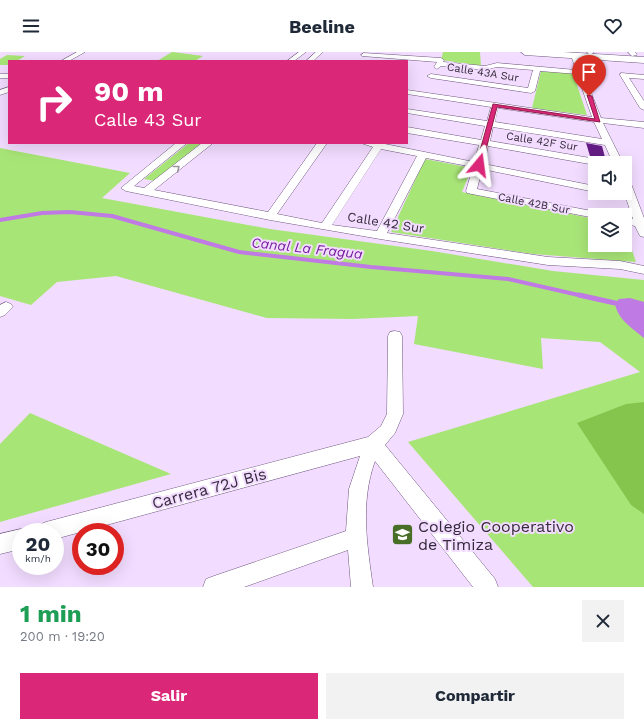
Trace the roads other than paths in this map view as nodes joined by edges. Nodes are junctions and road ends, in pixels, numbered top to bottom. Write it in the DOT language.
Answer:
graph roads {
  1 [pos="82,52"];
  2 [pos="303,52"];
  3 [pos="320,52"];
  4 [pos="525,52"];
  5 [pos="590,52"];
  6 [pos="366,54"];
  7 [pos="578,54"];
  8 [pos="632,54"];
  9 [pos="644,56"];
  10 [pos="402,59"];
  11 [pos="66,60"];
  12 [pos="291,60"];
  13 [pos="310,60"];
  14 [pos="644,60"];
  15 [pos="440,62"];
  16 [pos="537,69"];
  17 [pos="580,72"];
  18 [pos="644,77"];
  19 [pos="425,85"];
  20 [pos="408,92"];
  21 [pos="494,106"];
  22 [pos="644,108"];
  23 [pos="408,111"];
  24 [pos="598,121"];
  25 [pos="490,124"];
  26 [pos="644,125"];
  27 [pos="408,130"];
  28 [pos="610,143"];
  29 [pos="181,144"];
  30 [pos="207,144"];
  31 [pos="321,144"];
  32 [pos="370,144"];
  33 [pos="485,144"];
  34 [pos="378,146"];
  35 [pos="423,154"];
  36 [pos="615,156"];
  37 [pos="588,161"];
  38 [pos="479,165"];
  39 [pos="588,188"];
  40 [pos="146,192"];
  41 [pos="632,200"];
  42 [pos="588,213"];
  43 [pos="270,217"];
  44 [pos="632,223"];
  45 [pos="325,227"];
  46 [pos="643,227"];
  47 [pos="380,236"];
  48 [pos="644,270"];
  49 [pos="0,305"];
  50 [pos="0,312"];
  51 [pos="395,336"];
  52 [pos="373,444"];
  53 [pos="64,527"];
  54 [pos="357,537"];
  55 [pos="12,541"];
  56 [pos="0,544"];
  57 [pos="214,587"];
  58 [pos="362,587"];
  59 [pos="487,587"];
  1 -- 11 [label="street"];
  2 -- 12 [label="street"];
  3 -- 13 [label="street"];
  4 -- 7 [label="street"];
  5 -- 7 [label="street"];
  5 -- 8 [label="street"];
  6 -- 10 [label="street"];
  7 -- 14 [label="street"];
  7 -- 17 [label="street"];
  8 -- 9 [label="street"];
  10 -- 15 [label="street"];
  15 -- 16 [label="street"];
  15 -- 19 [label="street"];
  16 -- 17 [label="street"];
  16 -- 19 [label="street, Calle 43A Sur"];
  17 -- 24 [label="street"];
  18 -- 22 [label="street"];
  19 -- 20 [label="street"];
  19 -- 21 [label="street"];
  21 -- 24 [label="street"];
  21 -- 25 [label="street"];
  23 -- 25 [label="street"];
  24 -- 26 [label="street"];
  24 -- 28 [label="street"];
  25 -- 28 [label="street"];
  25 -- 33 [label="street"];
  27 -- 33 [label="street, Calle 42F Sur"];
  28 -- 36 [label="street"];
  29 -- 40 [label="street, Calle 42 Sur"];
  40 -- 30 [label="street, one-way"];
  31 -- 43 [label="street"];
  32 -- 34 [label="street"];
  33 -- 37 [label="street, Calle 42F Sur"];
  33 -- 38 [label="street"];
  34 -- 35 [label="street"];
  34 -- 45 [label="street"];
  35 -- 38 [label="street"];
  35 -- 47 [label="street"];
  38 -- 39 [label="street"];
  38 -- 42 [label="street, Calle 42B Sur"];
  40 -- 43 [label="street, Calle 42 Sur"];
  41 -- 46 [label="street"];
  43 -- 45 [label="street, Calle 42 Sur"];
  44 -- 46 [label="street"];
  45 -- 47 [label="street, Calle 42 Sur"];
  47 -- 48 [label="street, Calle 42 Sur"];
  49 -- 50 [label="street"];
  51 -- 52 [label="street"];
  52 -- 53 [label="street, Carrera 72J Bis"];
  52 -- 54 [label="street"];
  52 -- 59 [label="street"];
  54 -- 57 [label="street"];
  54 -- 58 [label="street"];
  55 -- 56 [label="street"];
}
